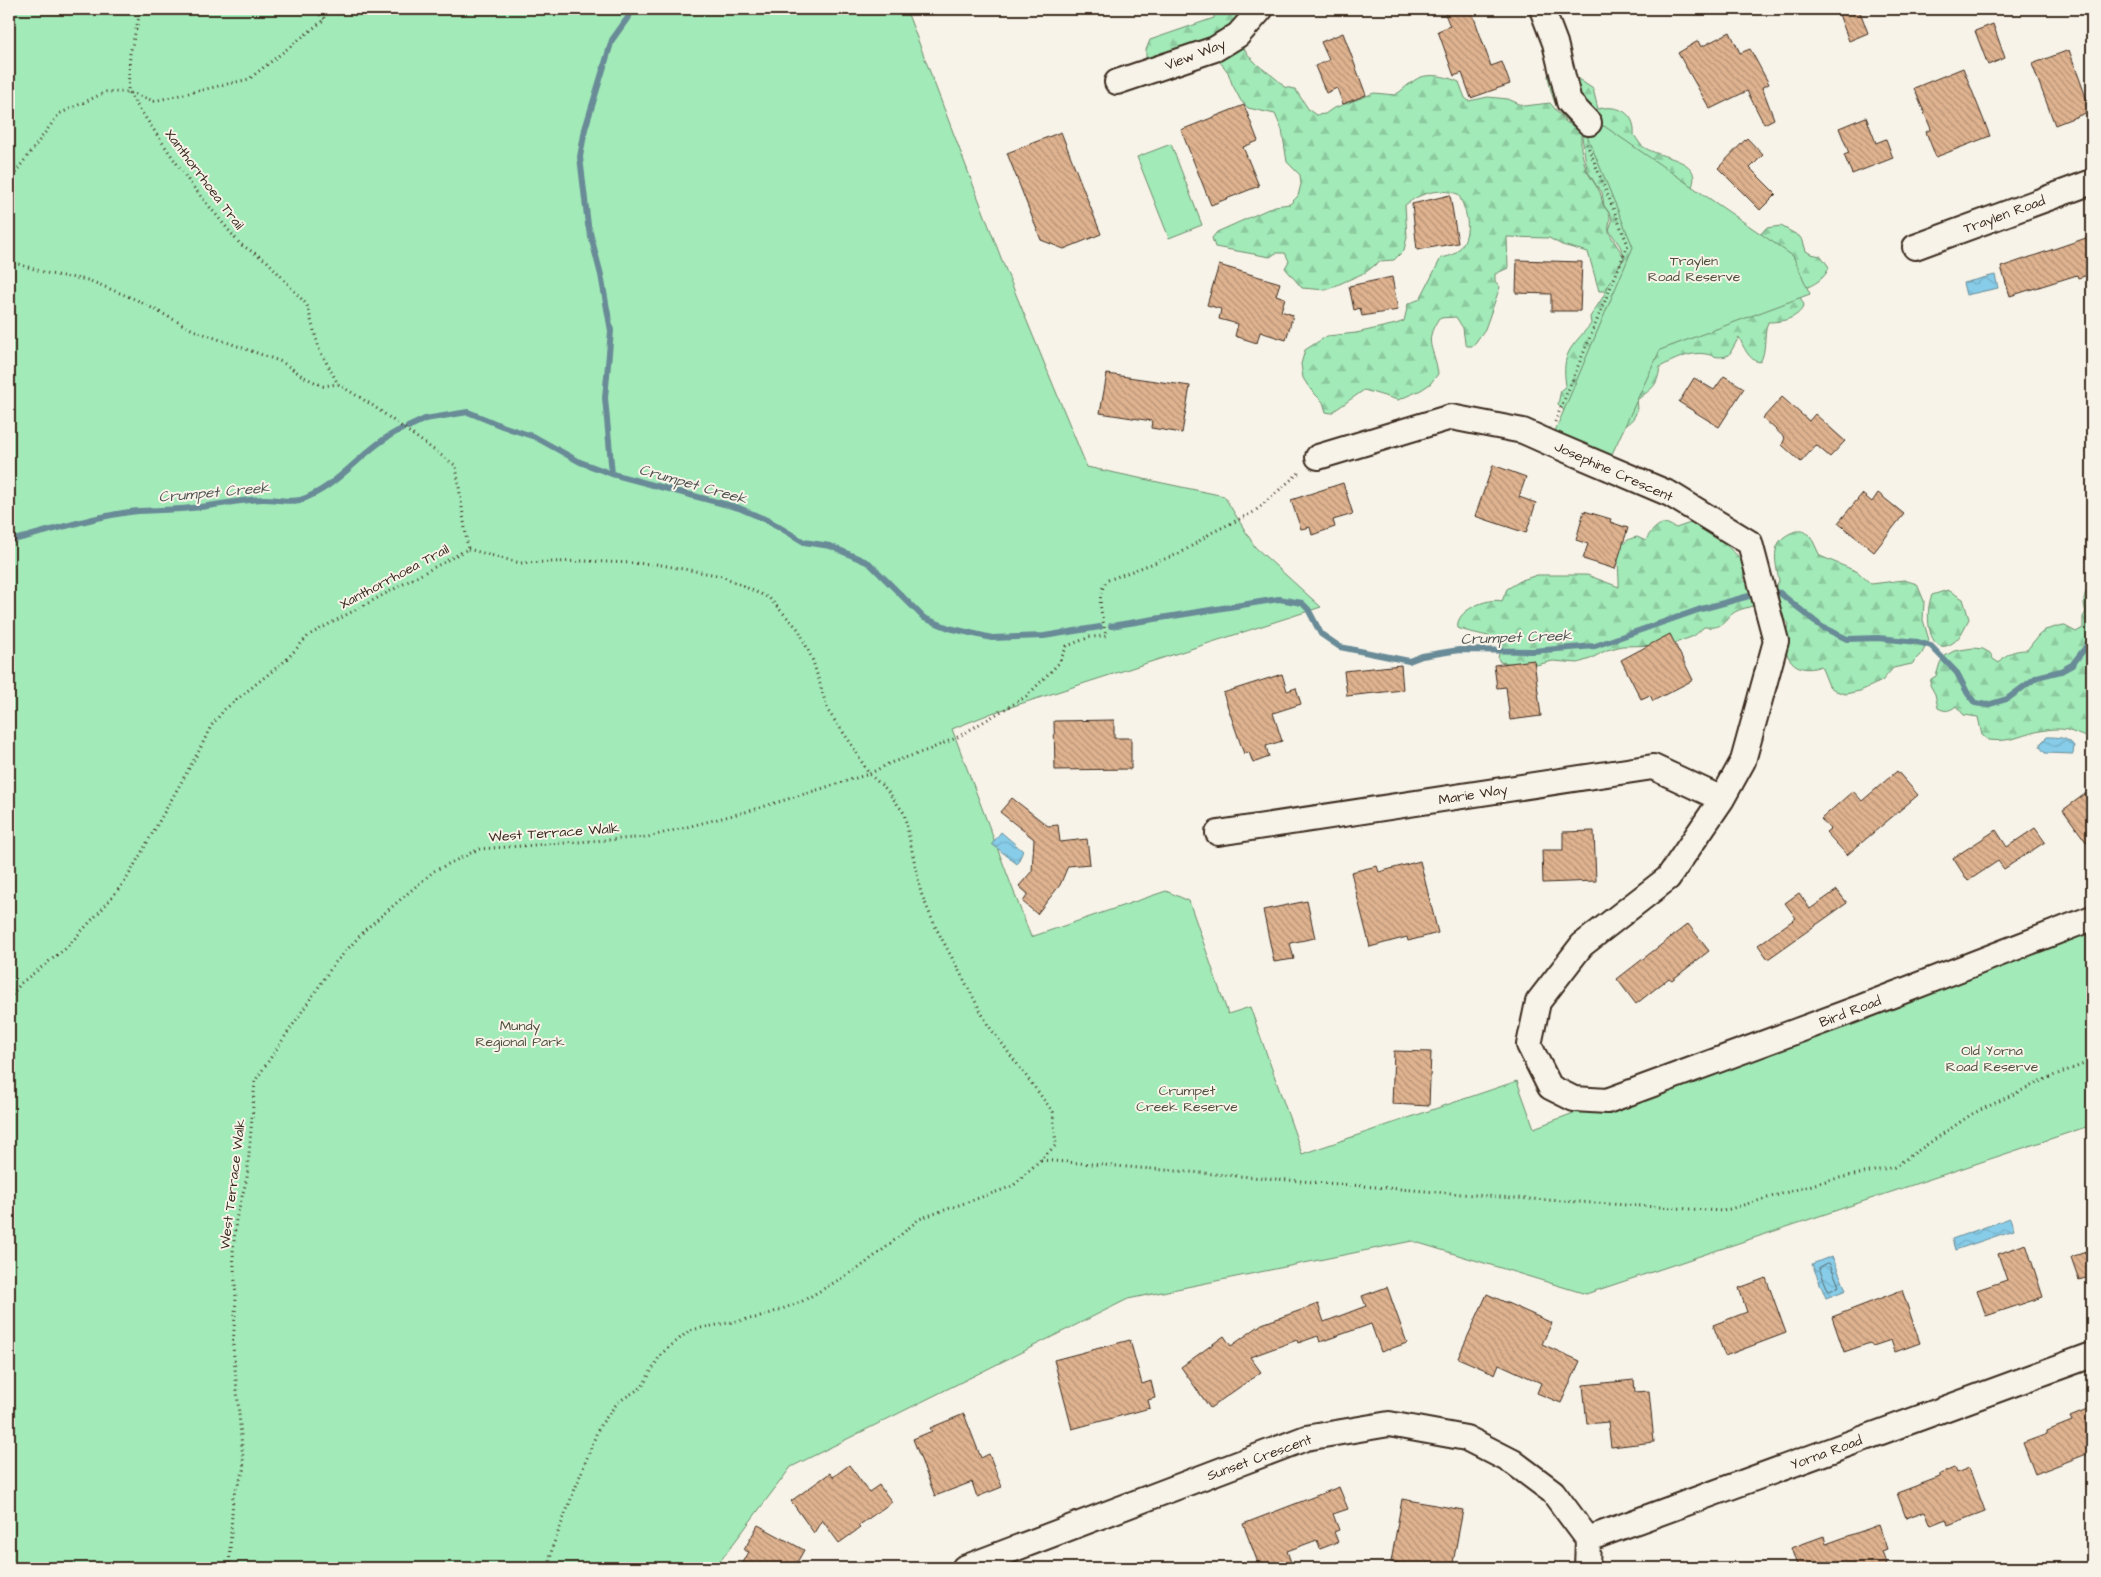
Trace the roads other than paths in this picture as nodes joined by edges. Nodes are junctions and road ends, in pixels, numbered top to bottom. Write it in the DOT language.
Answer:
graph roads {
  1 [pos="1261,9"];
  2 [pos="1542,9"];
  3 [pos="1117,82"];
  4 [pos="1589,123"];
  5 [pos="2092,182"];
  6 [pos="1915,247"];
  7 [pos="1318,457"];
  8 [pos="1722,799"];
  9 [pos="1218,833"];
  10 [pos="2092,918"];
  11 [pos="1607,1101"];
  12 [pos="2092,1355"];
  13 [pos="1588,1539"];
  14 [pos="964,1568"];
  15 [pos="1587,1568"];
  1 -- 3 [label="street, View Way"];
  2 -- 4 [label="street"];
  5 -- 6 [label="street, Traylen Road"];
  7 -- 8 [label="street, Josephine Crescent"];
  8 -- 9 [label="street, Marie Way"];
  8 -- 11 [label="street, Josephine Crescent"];
  10 -- 11 [label="street, Bird Road"];
  12 -- 13 [label="street, Yorna Road"];
  13 -- 14 [label="street, Sunset Crescent"];
  13 -- 15 [label="street"];
}
